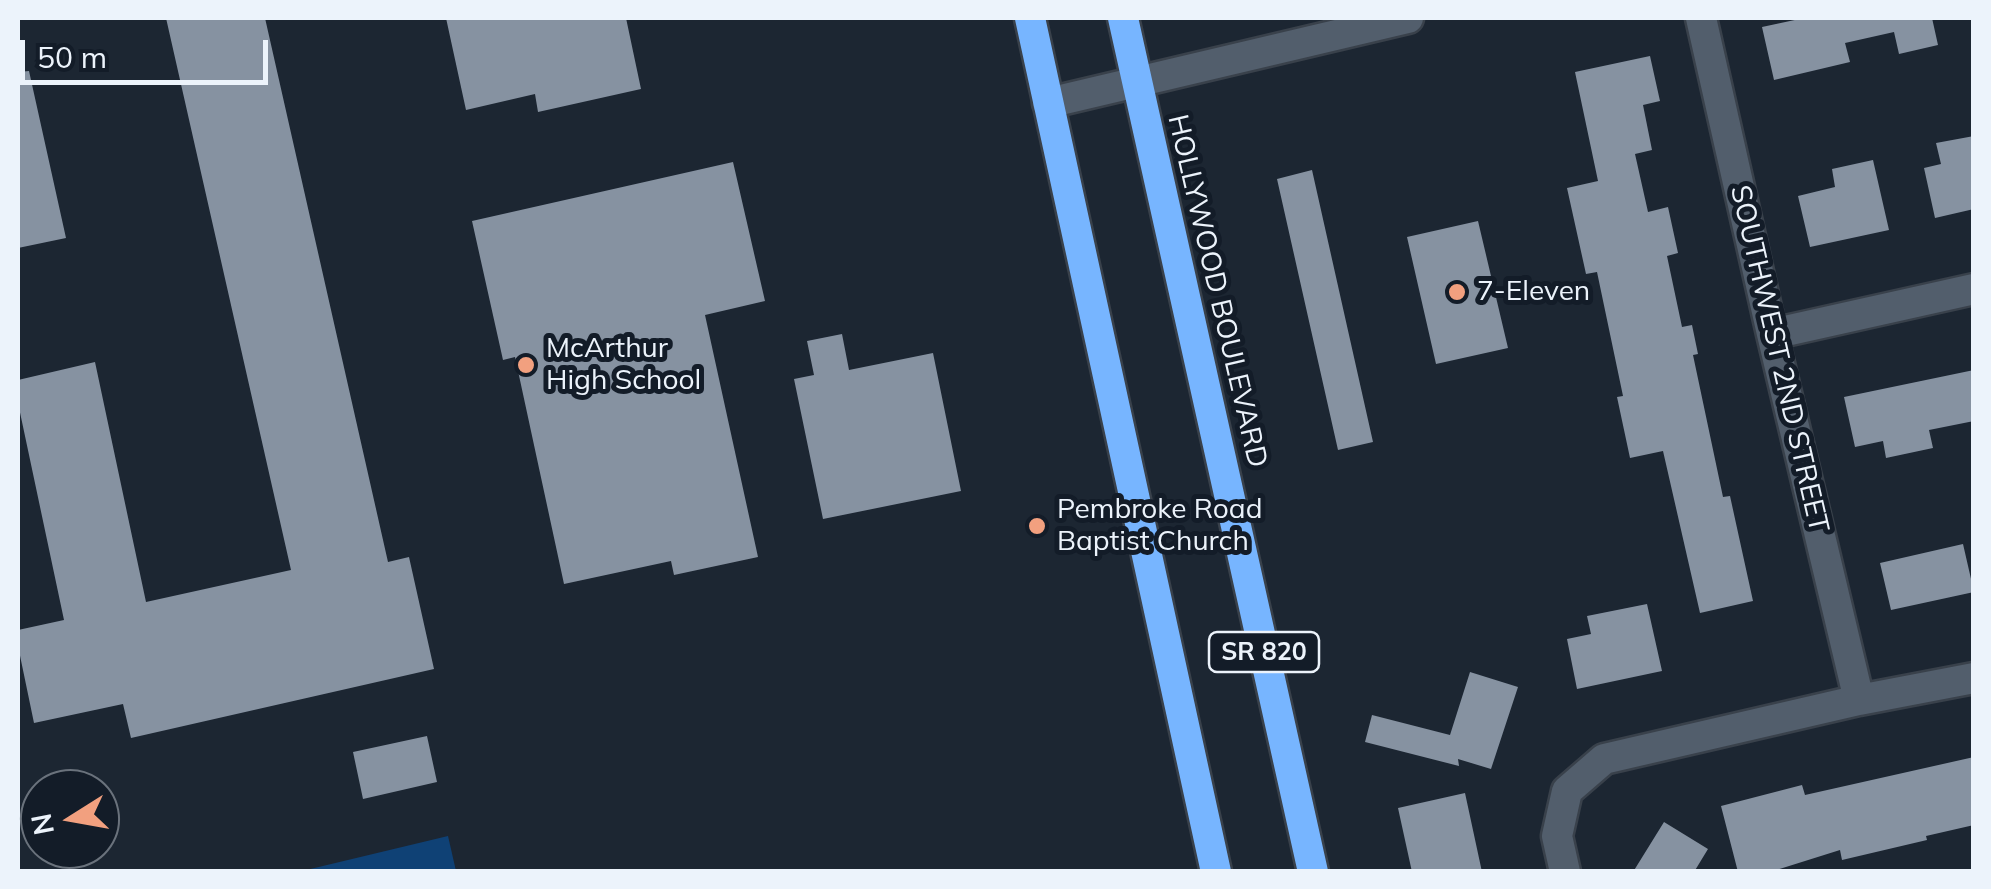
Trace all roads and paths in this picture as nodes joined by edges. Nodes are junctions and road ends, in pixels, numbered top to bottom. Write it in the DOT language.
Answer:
graph roads {
  1 [pos="1030,18"];
  2 [pos="1123,18"];
  3 [pos="1408,18"];
  4 [pos="1701,18"];
  5 [pos="1137,82"];
  6 [pos="1048,102"];
  7 [pos="1974,289"];
  8 [pos="1772,334"];
  9 [pos="1974,678"];
  10 [pos="1860,700"];
  11 [pos="1216,872"];
  12 [pos="1313,872"];
  13 [pos="1565,872"];
  1 -- 6 [label="highway, SR 820"];
  2 -- 5 [label="highway, HOLLYWOOD BOULEVARD / SR 820"];
  3 -- 5 [label="street"];
  4 -- 8 [label="street, SOUTHWEST 2ND STREET"];
  5 -- 6 [label="street"];
  5 -- 12 [label="highway, HOLLYWOOD BOULEVARD / SR 820"];
  6 -- 11 [label="highway, SR 820"];
  7 -- 8 [label="street"];
  8 -- 10 [label="street, SOUTHWEST 2ND STREET"];
  9 -- 10 [label="street"];
  10 -- 13 [label="street"];
}
